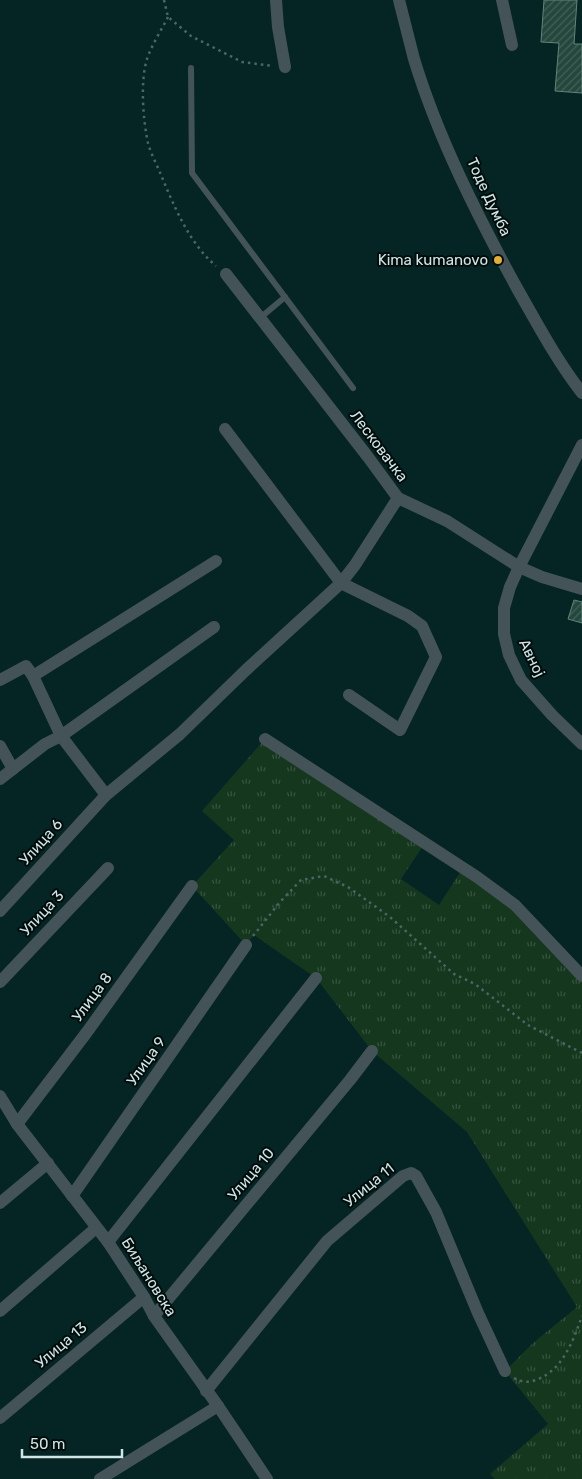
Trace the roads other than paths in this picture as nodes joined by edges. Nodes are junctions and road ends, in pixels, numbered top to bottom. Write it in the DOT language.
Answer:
graph roads {
  1 [pos="276,0"];
  2 [pos="399,0"];
  3 [pos="502,0"];
  4 [pos="512,45"];
  5 [pos="285,67"];
  6 [pos="191,68"];
  7 [pos="226,274"];
  8 [pos="284,296"];
  9 [pos="260,318"];
  10 [pos="353,388"];
  11 [pos="582,393"];
  12 [pos="225,429"];
  13 [pos="582,445"];
  14 [pos="398,498"];
  15 [pos="216,561"];
  16 [pos="519,567"];
  17 [pos="341,583"];
  18 [pos="582,589"];
  19 [pos="214,627"];
  20 [pos="33,676"];
  21 [pos="0,680"];
  22 [pos="349,695"];
  23 [pos="61,736"];
  24 [pos="265,739"];
  25 [pos="582,744"];
  26 [pos="0,746"];
  27 [pos="13,769"];
  28 [pos="0,779"];
  29 [pos="106,795"];
  30 [pos="108,868"];
  31 [pos="192,886"];
  32 [pos="0,911"];
  33 [pos="246,945"];
  34 [pos="582,976"];
  35 [pos="316,978"];
  36 [pos="0,982"];
  37 [pos="372,1051"];
  38 [pos="0,1098"];
  39 [pos="17,1124"];
  40 [pos="48,1163"];
  41 [pos="72,1196"];
  42 [pos="0,1204"];
  43 [pos="96,1228"];
  44 [pos="108,1242"];
  45 [pos="144,1296"];
  46 [pos="0,1311"];
  47 [pos="154,1316"];
  48 [pos="505,1371"];
  49 [pos="206,1390"];
  50 [pos="218,1406"];
  51 [pos="0,1418"];
  52 [pos="100,1479"];
  53 [pos="267,1479"];
  1 -- 5 [label="street"];
  2 -- 11 [label="street, Тоде Думба"];
  3 -- 4 [label="street"];
  6 -- 8 [label="lane"];
  7 -- 9 [label="street, Лесковачка"];
  8 -- 9 [label="lane"];
  8 -- 10 [label="lane"];
  9 -- 14 [label="street, Лесковачка"];
  12 -- 17 [label="street"];
  13 -- 16 [label="street"];
  14 -- 16 [label="street, Лесковачка"];
  14 -- 17 [label="street, Улица 6"];
  15 -- 20 [label="street"];
  16 -- 18 [label="street, Лесковачка"];
  16 -- 25 [label="street, Авној"];
  17 -- 22 [label="street"];
  17 -- 29 [label="street, Улица 6"];
  19 -- 23 [label="street"];
  20 -- 21 [label="street"];
  20 -- 23 [label="street"];
  23 -- 27 [label="street"];
  23 -- 29 [label="street"];
  24 -- 34 [label="street"];
  26 -- 27 [label="street"];
  27 -- 28 [label="street"];
  29 -- 32 [label="street, Улица 6"];
  30 -- 36 [label="street, Улица 3"];
  31 -- 39 [label="street, Улица 8"];
  33 -- 41 [label="street, Улица 9"];
  35 -- 44 [label="street"];
  37 -- 47 [label="street, Улица 10"];
  38 -- 39 [label="street, Биљановска"];
  39 -- 40 [label="street, Биљановска"];
  40 -- 41 [label="street, Биљановска"];
  40 -- 42 [label="street"];
  41 -- 43 [label="street, Биљановска"];
  43 -- 44 [label="street, Биљановска"];
  43 -- 46 [label="street"];
  44 -- 45 [label="street, Биљановска"];
  45 -- 47 [label="street, Биљановска"];
  45 -- 51 [label="street, Улица 13"];
  47 -- 49 [label="street, Биљановска"];
  48 -- 49 [label="street, Улица 11"];
  49 -- 50 [label="street, Биљановска"];
  50 -- 52 [label="street"];
  50 -- 53 [label="street, Биљановска"];
}
